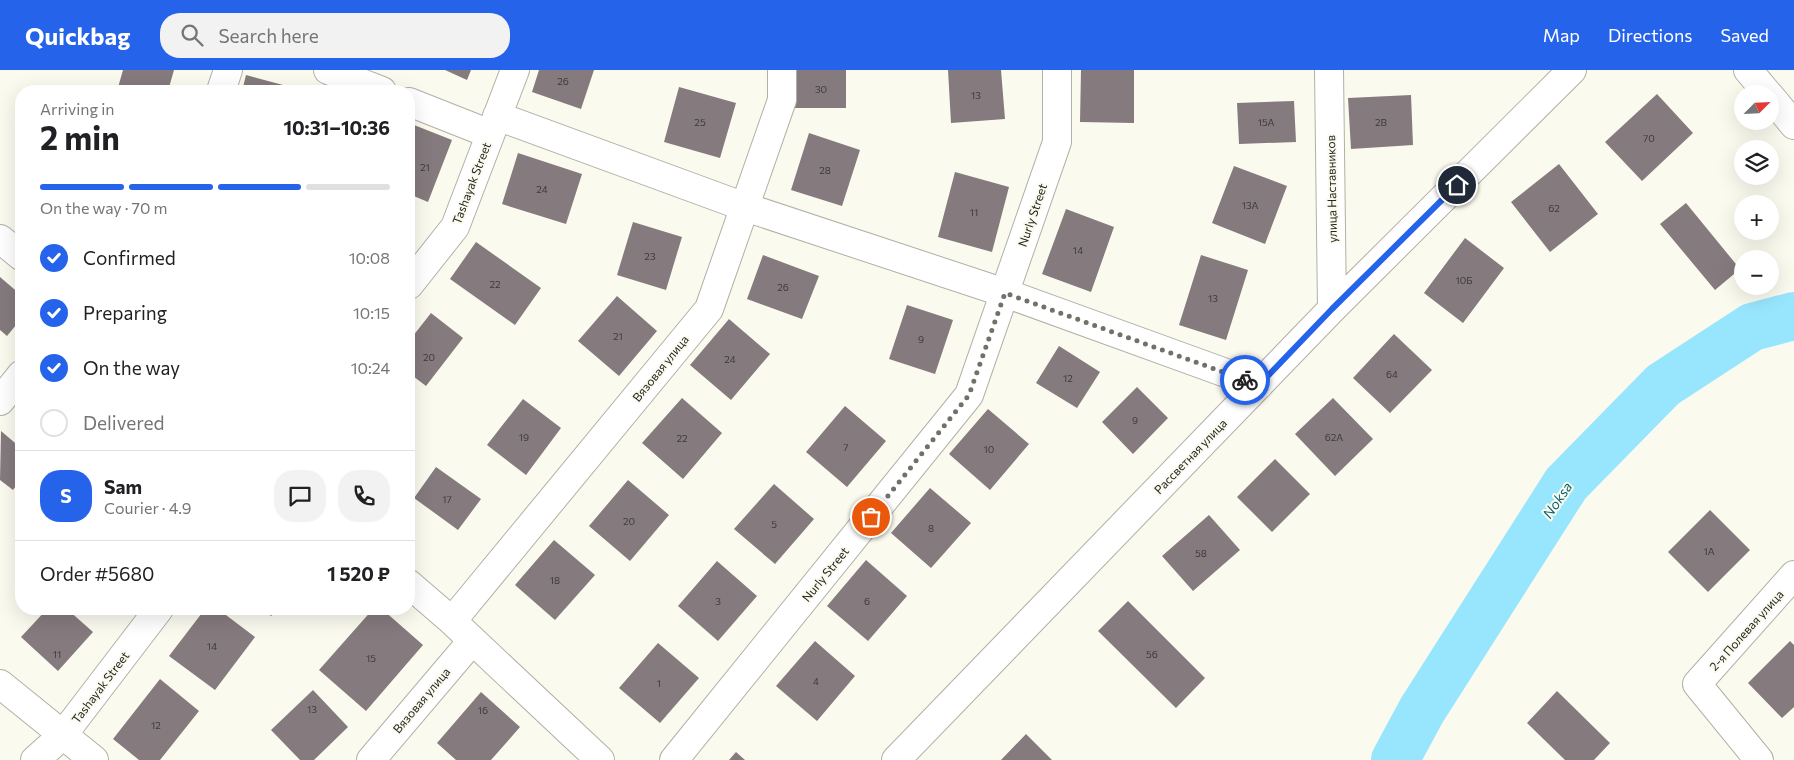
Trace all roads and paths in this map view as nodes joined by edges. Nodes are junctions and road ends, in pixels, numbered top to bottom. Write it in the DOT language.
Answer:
graph roads {
  1 [pos="228,70"];
  2 [pos="328,70"];
  3 [pos="515,70"];
  4 [pos="782,70"];
  5 [pos="1058,70"];
  6 [pos="1329,70"];
  7 [pos="1572,70"];
  8 [pos="1748,70"];
  9 [pos="222,85"];
  10 [pos="367,85"];
  11 [pos="1761,85"];
  12 [pos="415,104"];
  13 [pos="1779,107"];
  14 [pos="1794,124"];
  15 [pos="494,125"];
  16 [pos="744,207"];
  17 [pos="0,239"];
  18 [pos="15,251"];
  19 [pos="415,277"];
  20 [pos="1005,293"];
  21 [pos="1332,309"];
  22 [pos="15,382"];
  23 [pos="1259,385"];
  24 [pos="0,401"];
  25 [pos="1794,575"];
  26 [pos="415,589"];
  27 [pos="154,615"];
  28 [pos="452,621"];
  29 [pos="472,641"];
  30 [pos="0,684"];
  31 [pos="62,736"];
  32 [pos="35,760"];
  33 [pos="94,760"];
  34 [pos="371,760"];
  35 [pos="600,760"];
  36 [pos="674,760"];
  37 [pos="896,760"];
  38 [pos="1759,760"];
  1 -- 9 [label="street"];
  2 -- 10 [label="street"];
  3 -- 15 [label="street, Tashayak Street"];
  4 -- 16 [label="street, Вязовая улица"];
  5 -- 20 [label="street, Nurly Street"];
  6 -- 21 [label="street, улица Наставников"];
  7 -- 21 [label="street, Рассветная улица"];
  8 -- 11 [label="street"];
  12 -- 15 [label="street"];
  13 -- 14 [label="street"];
  15 -- 16 [label="street"];
  15 -- 19 [label="street, Tashayak Street"];
  16 -- 20 [label="street"];
  16 -- 28 [label="street, Вязовая улица"];
  17 -- 18 [label="street"];
  20 -- 23 [label="street"];
  20 -- 36 [label="street, Nurly Street"];
  21 -- 23 [label="street, Рассветная улица"];
  22 -- 24 [label="street"];
  23 -- 37 [label="street, Рассветная улица"];
  25 -- 38 [label="street, 2-я Полевая улица"];
  26 -- 28 [label="street"];
  27 -- 31 [label="street, Tashayak Street"];
  28 -- 29 [label="street"];
  29 -- 34 [label="street, Вязовая улица"];
  29 -- 35 [label="street"];
  30 -- 31 [label="street"];
  31 -- 32 [label="street, Tashayak Street"];
  31 -- 33 [label="street"];
}
